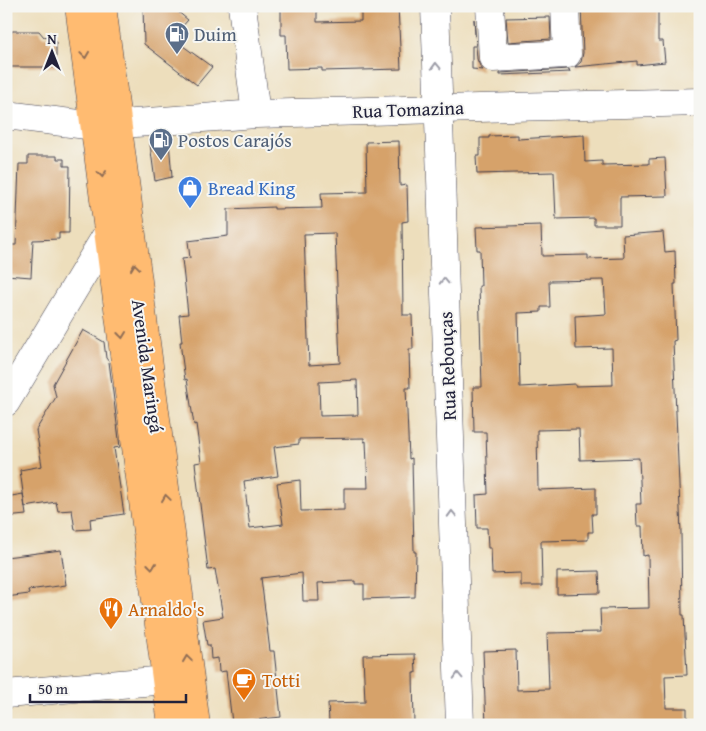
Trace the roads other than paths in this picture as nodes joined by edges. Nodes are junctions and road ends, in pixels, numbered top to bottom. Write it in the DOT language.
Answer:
graph roads {
  1 [pos="79,6"];
  2 [pos="102,6"];
  3 [pos="242,6"];
  4 [pos="434,6"];
  5 [pos="490,6"];
  6 [pos="565,6"];
  7 [pos="700,102"];
  8 [pos="438,108"];
  9 [pos="256,114"];
  10 [pos="6,115"];
  11 [pos="106,125"];
  12 [pos="109,231"];
  13 [pos="13,378"];
  14 [pos="6,402"];
  15 [pos="166,680"];
  16 [pos="6,694"];
  17 [pos="172,725"];
  18 [pos="196,725"];
  19 [pos="460,725"];
  1 -- 11 [label="main road, Avenida Maringá, one-way"];
  2 -- 11 [label="main road, Avenida Maringá"];
  3 -- 9 [label="street"];
  8 -- 4 [label="street, Rua Rebouças, one-way"];
  5 -- 6 [label="street"];
  7 -- 8 [label="street, Rua Tomazina"];
  8 -- 9 [label="street, Rua Tomazina"];
  19 -- 8 [label="street, Rua Rebouças, one-way"];
  9 -- 11 [label="street, Rua Tomazina"];
  10 -- 11 [label="street, Rua Tomazina"];
  11 -- 12 [label="main road, Avenida Maringá, one-way"];
  18 -- 11 [label="main road, Avenida Maringá, one-way"];
  12 -- 13 [label="street"];
  12 -- 15 [label="main road, Avenida Maringá, one-way"];
  13 -- 14 [label="street"];
  15 -- 16 [label="street"];
  15 -- 17 [label="main road, Avenida Maringá"];
}
